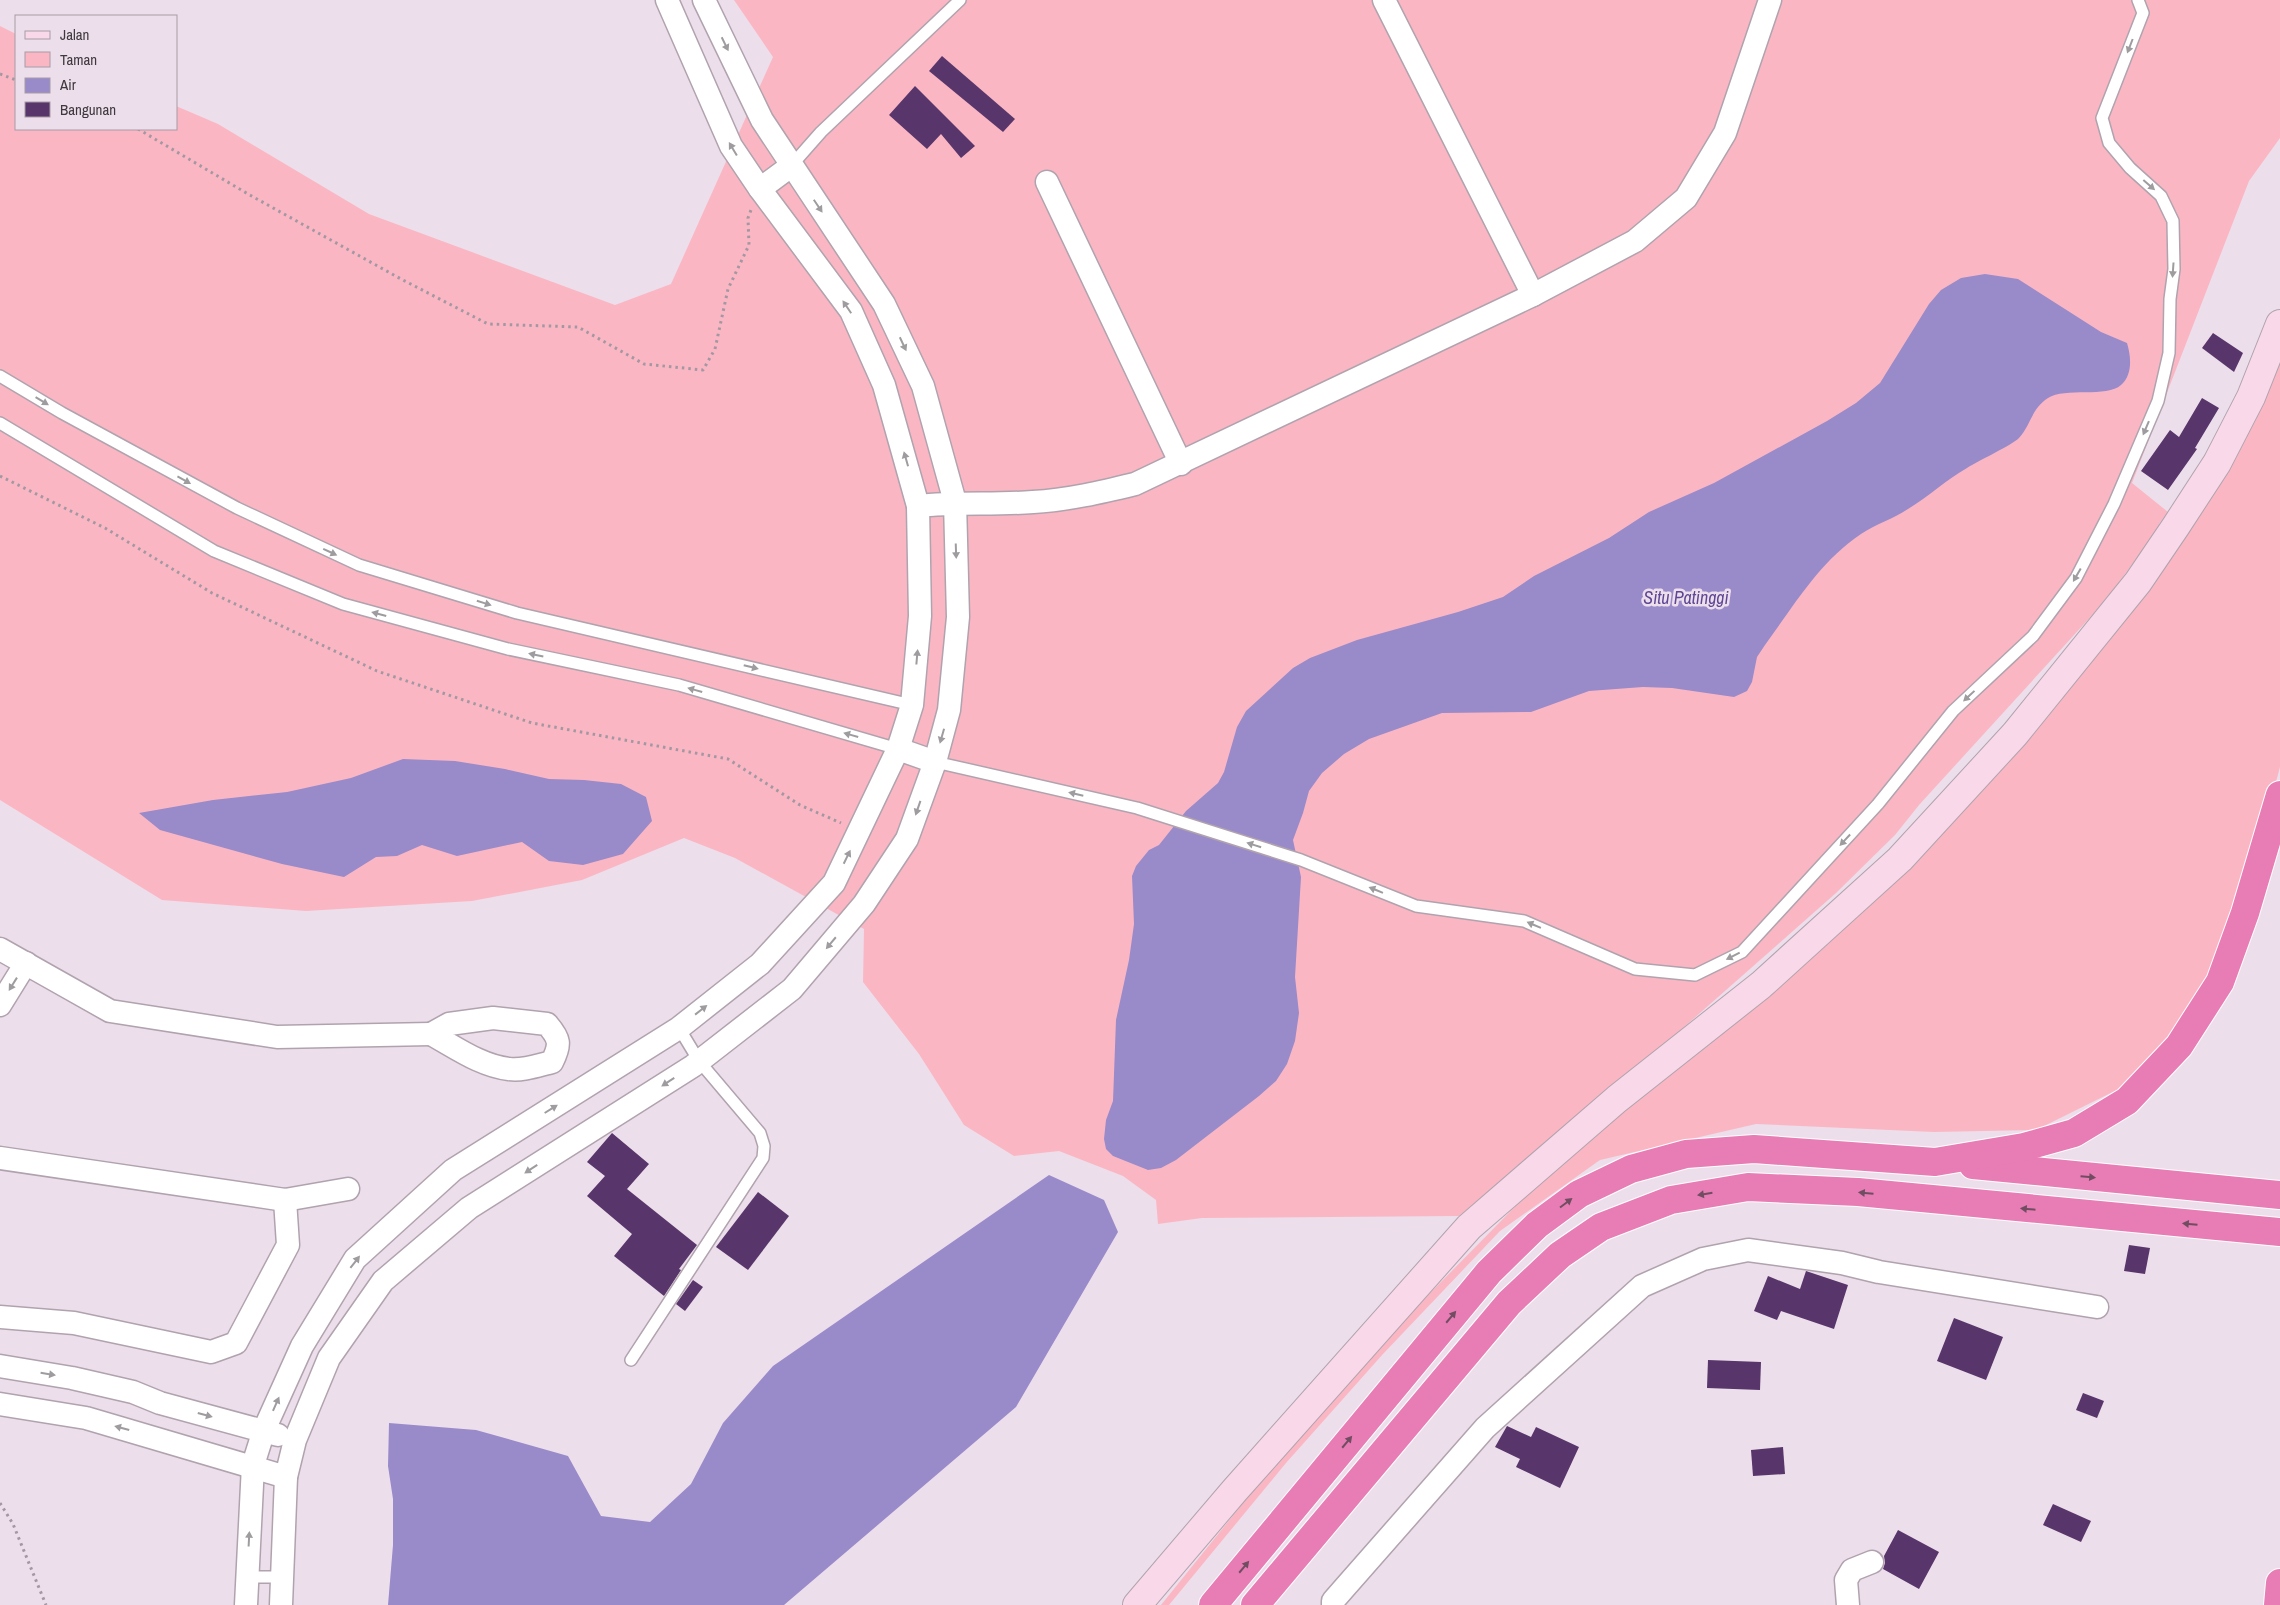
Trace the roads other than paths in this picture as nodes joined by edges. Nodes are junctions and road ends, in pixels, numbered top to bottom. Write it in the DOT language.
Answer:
graph roads {
  1 [pos="667,0"];
  2 [pos="704,0"];
  3 [pos="960,0"];
  4 [pos="1384,0"];
  5 [pos="1770,0"];
  6 [pos="2138,0"];
  7 [pos="791,166"];
  8 [pos="1047,182"];
  9 [pos="760,189"];
  10 [pos="1533,296"];
  11 [pos="2280,324"];
  12 [pos="0,376"];
  13 [pos="0,423"];
  14 [pos="1181,464"];
  15 [pos="955,502"];
  16 [pos="918,506"];
  17 [pos="912,705"];
  18 [pos="949,710"];
  19 [pos="898,749"];
  20 [pos="935,762"];
  21 [pos="2280,795"];
  22 [pos="2,954"];
  23 [pos="26,963"];
  24 [pos="0,1005"];
  25 [pos="679,1028"];
  26 [pos="431,1034"];
  27 [pos="699,1061"];
  28 [pos="0,1158"];
  29 [pos="1935,1162"];
  30 [pos="348,1189"];
  31 [pos="2280,1195"];
  32 [pos="285,1200"];
  33 [pos="2280,1232"];
  34 [pos="2097,1307"];
  35 [pos="0,1317"];
  36 [pos="631,1360"];
  37 [pos="0,1366"];
  38 [pos="160,1402"];
  39 [pos="0,1404"];
  40 [pos="264,1430"];
  41 [pos="152,1436"];
  42 [pos="295,1440"];
  43 [pos="253,1465"];
  44 [pos="286,1476"];
  45 [pos="1872,1562"];
  46 [pos="247,1577"];
  47 [pos="283,1577"];
  48 [pos="2280,1583"];
  49 [pos="246,1605"];
  50 [pos="281,1605"];
  51 [pos="1138,1605"];
  52 [pos="1213,1605"];
  53 [pos="1255,1605"];
  54 [pos="1333,1605"];
  55 [pos="1848,1605"];
  56 [pos="2278,1605"];
  9 -- 1 [label="street, one-way"];
  2 -- 7 [label="street, one-way"];
  3 -- 7 [label="lane"];
  4 -- 10 [label="street"];
  5 -- 10 [label="street"];
  6 -- 20 [label="lane, one-way"];
  7 -- 9 [label="street"];
  7 -- 15 [label="street, one-way"];
  8 -- 14 [label="street"];
  16 -- 9 [label="street, one-way"];
  10 -- 14 [label="street"];
  11 -- 51 [label="main road"];
  12 -- 17 [label="lane, one-way"];
  19 -- 13 [label="lane, one-way"];
  14 -- 15 [label="street"];
  15 -- 16 [label="street"];
  15 -- 18 [label="street, one-way"];
  17 -- 16 [label="street, one-way"];
  17 -- 18 [label="street"];
  17 -- 19 [label="street"];
  18 -- 20 [label="street, one-way"];
  19 -- 20 [label="street"];
  25 -- 19 [label="street, one-way"];
  20 -- 27 [label="street, one-way"];
  21 -- 29 [label="highway"];
  22 -- 23 [label="street"];
  23 -- 24 [label="street, one-way"];
  23 -- 26 [label="street"];
  25 -- 27 [label="lane"];
  40 -- 25 [label="street, one-way"];
  26 -- 26 [label="street"];
  27 -- 36 [label="lane"];
  27 -- 42 [label="street, one-way"];
  28 -- 32 [label="street"];
  29 -- 31 [label="highway, one-way"];
  52 -- 29 [label="highway, one-way"];
  30 -- 32 [label="street"];
  32 -- 35 [label="street"];
  33 -- 53 [label="highway, one-way"];
  34 -- 54 [label="street"];
  37 -- 38 [label="street, one-way"];
  38 -- 40 [label="street, one-way"];
  38 -- 41 [label="street"];
  41 -- 39 [label="street, one-way"];
  40 -- 42 [label="street"];
  40 -- 43 [label="street"];
  41 -- 43 [label="street"];
  42 -- 44 [label="street"];
  43 -- 44 [label="street"];
  46 -- 43 [label="street, one-way"];
  44 -- 47 [label="street"];
  45 -- 55 [label="street"];
  46 -- 47 [label="lane"];
  46 -- 49 [label="street"];
  47 -- 50 [label="street"];
  48 -- 56 [label="highway"];
}
